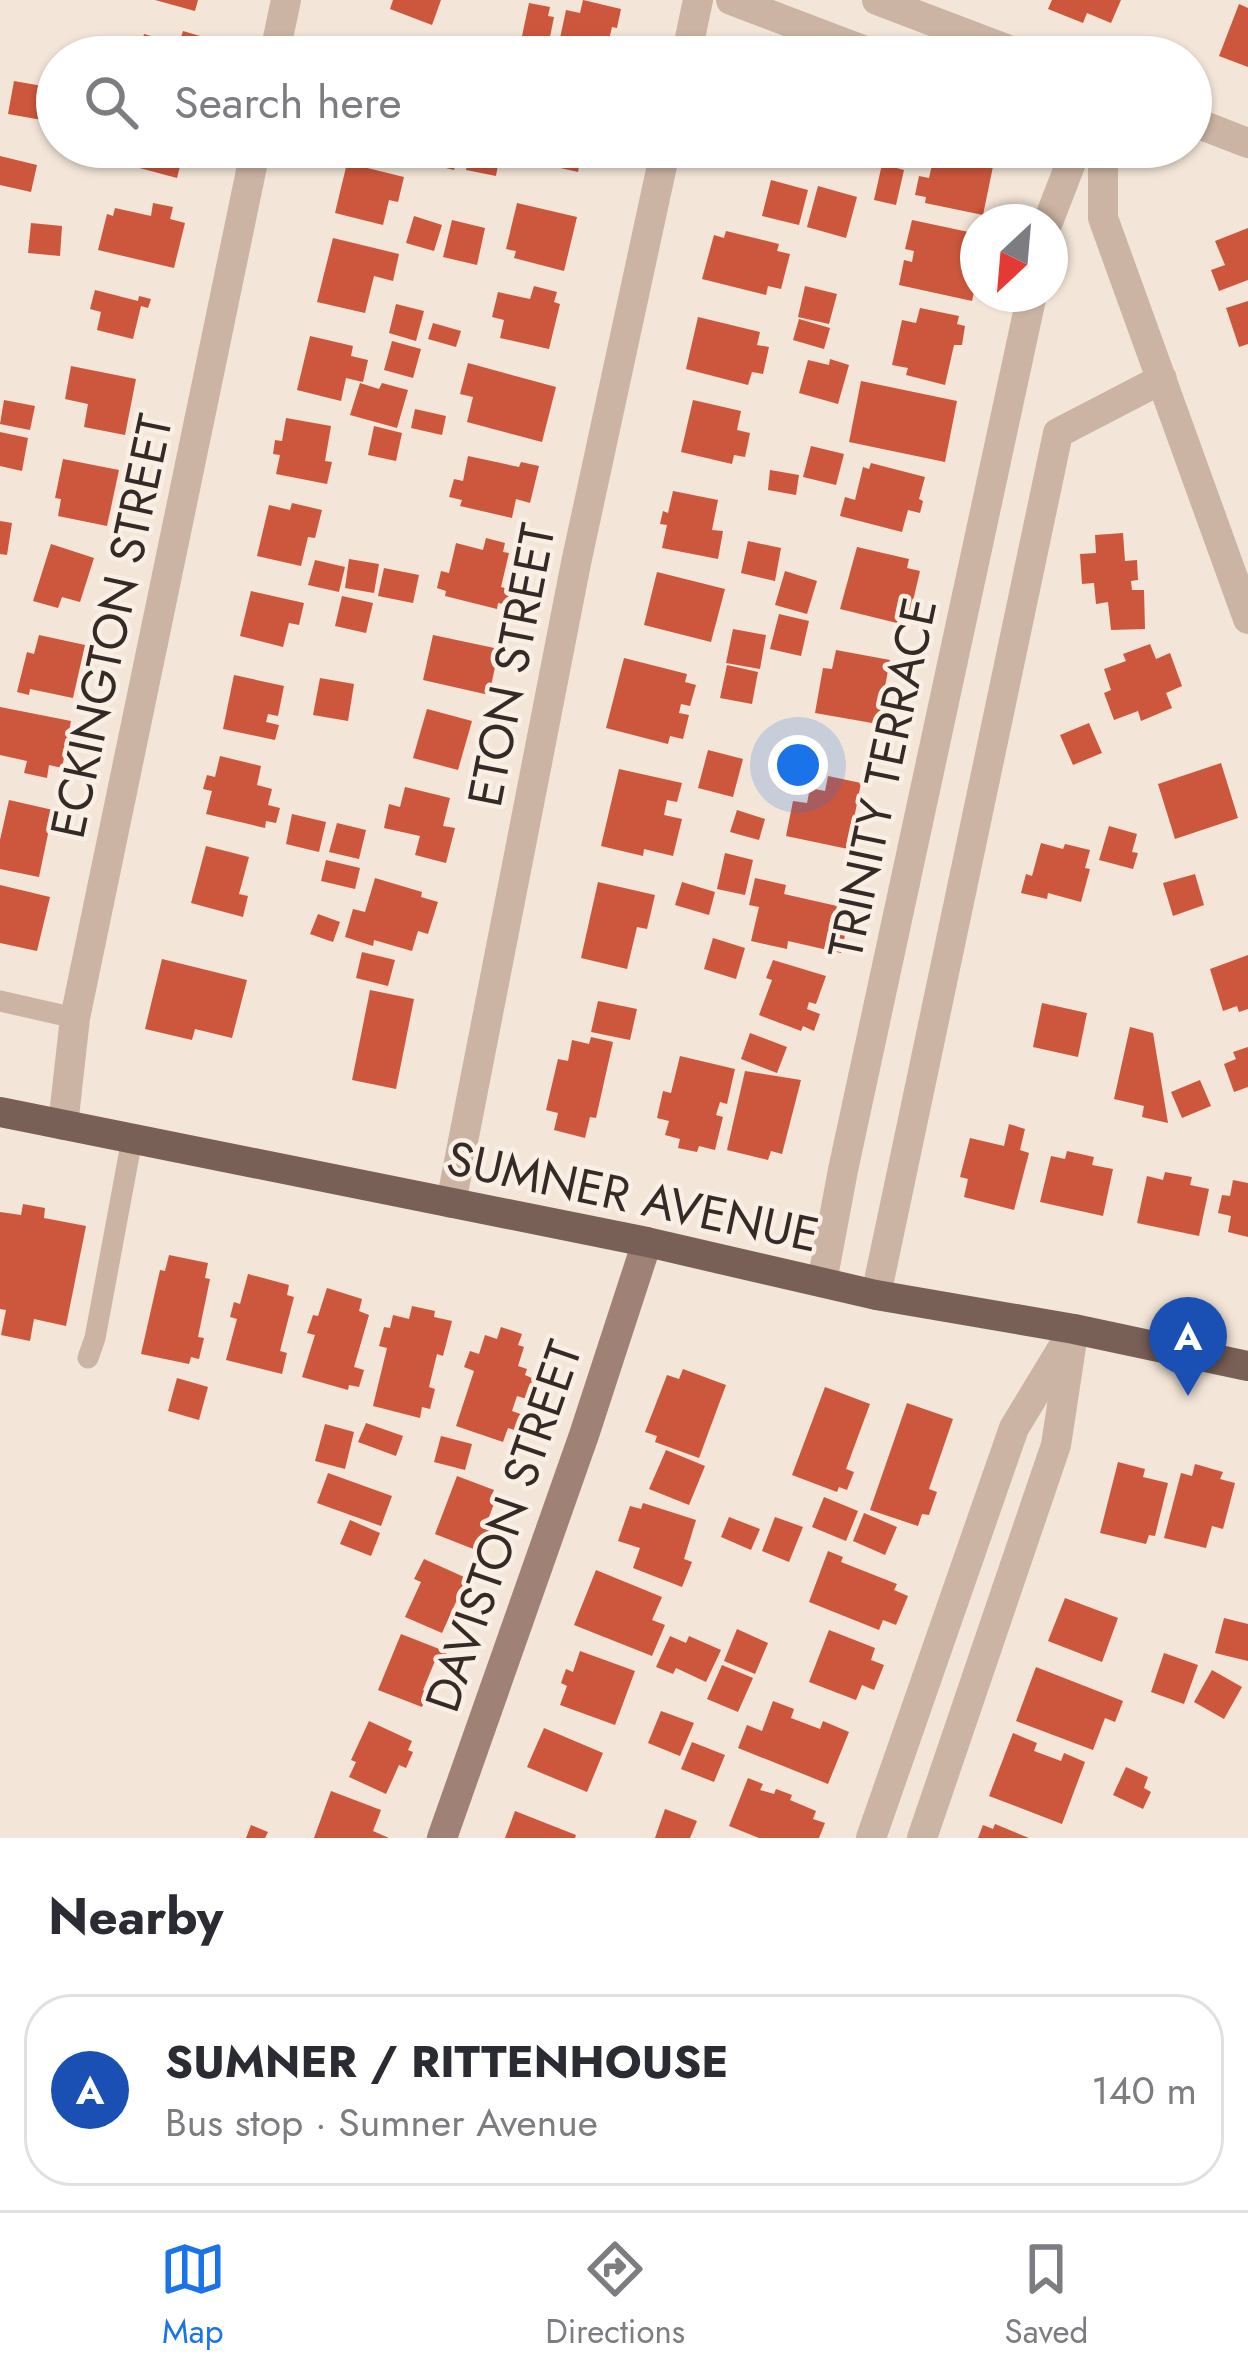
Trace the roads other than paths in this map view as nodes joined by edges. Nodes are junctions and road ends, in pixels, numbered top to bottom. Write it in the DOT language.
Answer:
graph roads {
  1 [pos="286,0"];
  2 [pos="698,0"];
  3 [pos="731,0"];
  4 [pos="877,0"];
  5 [pos="278,36"];
  6 [pos="690,36"];
  7 [pos="825,36"];
  8 [pos="972,36"];
  9 [pos="1212,129"];
  10 [pos="1248,143"];
  11 [pos="252,168"];
  12 [pos="661,168"];
  13 [pos="1069,168"];
  14 [pos="1103,168"];
  15 [pos="1055,204"];
  16 [pos="1028,312"];
  17 [pos="1162,379"];
  18 [pos="1005,421"];
  19 [pos="1058,433"];
  20 [pos="1248,619"];
  21 [pos="0,1001"];
  22 [pos="75,1018"];
  23 [pos="0,1112"];
  24 [pos="63,1125"];
  25 [pos="132,1139"];
  26 [pos="451,1203"];
  27 [pos="647,1242"];
  28 [pos="822,1282"];
  29 [pos="876,1295"];
  30 [pos="1074,1329"];
  31 [pos="88,1358"];
  32 [pos="1248,1366"];
  33 [pos="442,1838"];
  34 [pos="872,1838"];
  35 [pos="922,1838"];
  1 -- 5 [label="street"];
  2 -- 6 [label="street"];
  3 -- 7 [label="street"];
  4 -- 8 [label="street"];
  9 -- 10 [label="street"];
  11 -- 22 [label="street, ECKINGTON STREET"];
  12 -- 26 [label="street, ETON STREET"];
  13 -- 15 [label="street"];
  14 -- 17 [label="street"];
  16 -- 18 [label="street, TRINITY TERRACE"];
  17 -- 19 [label="street"];
  17 -- 20 [label="street"];
  18 -- 19 [label="street"];
  18 -- 28 [label="street, TRINITY TERRACE"];
  19 -- 29 [label="street, TRINITY TERRACE"];
  21 -- 22 [label="lane"];
  22 -- 24 [label="street, ECKINGTON STREET"];
  23 -- 24 [label="main road, SUMNER AVENUE"];
  24 -- 25 [label="main road, SUMNER AVENUE"];
  25 -- 26 [label="main road, SUMNER AVENUE"];
  25 -- 31 [label="lane"];
  26 -- 27 [label="main road, SUMNER AVENUE"];
  27 -- 28 [label="main road, SUMNER AVENUE"];
  27 -- 33 [label="main road, DAVISTON STREET"];
  28 -- 29 [label="main road, SUMNER AVENUE"];
  29 -- 30 [label="main road, SUMNER AVENUE"];
  30 -- 32 [label="main road, SUMNER AVENUE"];
  30 -- 34 [label="street"];
  30 -- 35 [label="street"];
}
